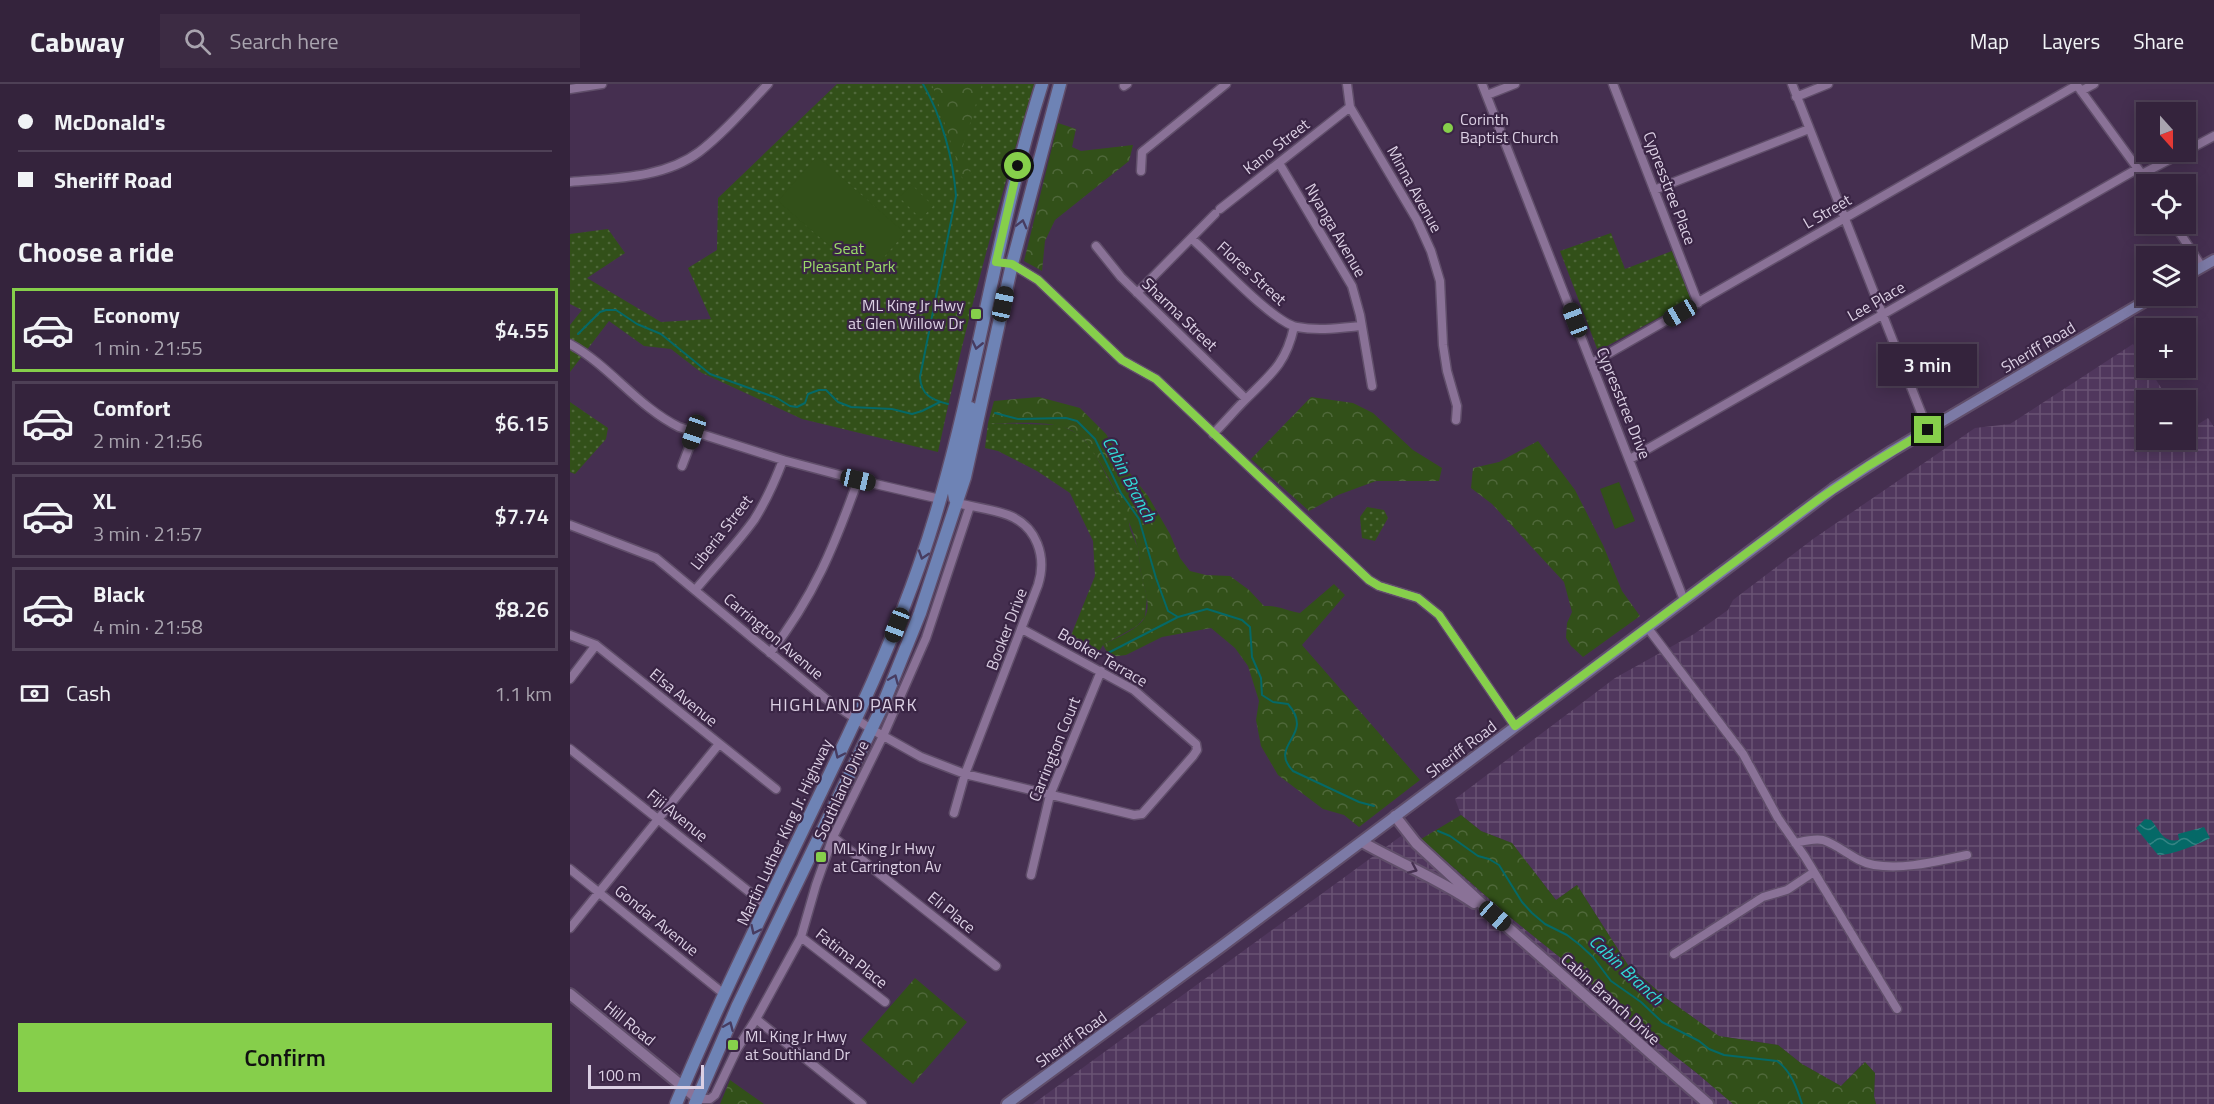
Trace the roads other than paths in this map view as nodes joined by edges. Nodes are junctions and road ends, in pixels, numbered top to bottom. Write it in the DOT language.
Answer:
graph roads {
  1 [pos="602,84"];
  2 [pos="768,84"];
  3 [pos="1042,84"];
  4 [pos="1060,84"];
  5 [pos="1226,84"];
  6 [pos="1347,84"];
  7 [pos="1482,84"];
  8 [pos="1515,84"];
  9 [pos="1613,84"];
  10 [pos="1792,84"];
  11 [pos="1828,84"];
  12 [pos="2094,84"];
  13 [pos="2078,87"];
  14 [pos="570,89"];
  15 [pos="1487,95"];
  16 [pos="1796,97"];
  17 [pos="1350,107"];
  18 [pos="1809,129"];
  19 [pos="2214,136"];
  20 [pos="2196,145"];
  21 [pos="2160,162"];
  22 [pos="1279,163"];
  23 [pos="1141,171"];
  24 [pos="2139,171"];
  25 [pos="2141,174"];
  26 [pos="570,182"];
  27 [pos="1654,190"];
  28 [pos="1845,219"];
  29 [pos="2181,234"];
  30 [pos="1192,239"];
  31 [pos="1096,246"];
  32 [pos="2214,260"];
  33 [pos="996,262"];
  34 [pos="1012,264"];
  35 [pos="2202,267"];
  36 [pos="2196,270"];
  37 [pos="1137,293"];
  38 [pos="1698,303"];
  39 [pos="2137,306"];
  40 [pos="1882,315"];
  41 [pos="1361,326"];
  42 [pos="1294,327"];
  43 [pos="570,344"];
  44 [pos="1592,363"];
  45 [pos="1372,386"];
  46 [pos="967,389"];
  47 [pos="1246,399"];
  48 [pos="1456,420"];
  49 [pos="1928,430"];
  50 [pos="694,432"];
  51 [pos="1213,434"];
  52 [pos="1630,459"];
  53 [pos="783,460"];
  54 [pos="682,466"];
  55 [pos="858,480"];
  56 [pos="940,500"];
  57 [pos="957,503"];
  58 [pos="970,506"];
  59 [pos="570,525"];
  60 [pos="696,589"];
  61 [pos="928,590"];
  62 [pos="1684,600"];
  63 [pos="1647,627"];
  64 [pos="1022,629"];
  65 [pos="570,635"];
  66 [pos="596,645"];
  67 [pos="770,653"];
  68 [pos="1101,671"];
  69 [pos="570,679"];
  70 [pos="856,719"];
  71 [pos="1515,726"];
  72 [pos="872,729"];
  73 [pos="884,736"];
  74 [pos="720,744"];
  75 [pos="570,749"];
  76 [pos="965,774"];
  77 [pos="776,789"];
  78 [pos="1050,795"];
  79 [pos="954,813"];
  80 [pos="1134,815"];
  81 [pos="1395,816"];
  82 [pos="658,819"];
  83 [pos="833,837"];
  84 [pos="1362,842"];
  85 [pos="1795,843"];
  86 [pos="1967,855"];
  87 [pos="570,869"];
  88 [pos="1814,872"];
  89 [pos="1031,875"];
  90 [pos="599,892"];
  91 [pos="767,906"];
  92 [pos="1495,916"];
  93 [pos="570,928"];
  94 [pos="801,937"];
  95 [pos="1674,954"];
  96 [pos="996,966"];
  97 [pos="570,994"];
  98 [pos="724,994"];
  99 [pos="885,1002"];
  100 [pos="1897,1008"];
  101 [pos="756,1018"];
  102 [pos="683,1086"];
  103 [pos="696,1101"];
  104 [pos="676,1104"];
  105 [pos="862,1104"];
  106 [pos="1007,1104"];
  107 [pos="1708,1104"];
  1 -- 14 [label="street"];
  2 -- 26 [label="street"];
  3 -- 33 [label="main road, Martin Luther King Jr. Highway"];
  34 -- 4 [label="main road, Martin Luther King Jr. Highway, one-way"];
  5 -- 23 [label="street"];
  6 -- 17 [label="street, Minna Avenue"];
  7 -- 15 [label="street, Cypresstree Drive"];
  8 -- 15 [label="street"];
  9 -- 27 [label="street, Cypresstree Place"];
  10 -- 16 [label="street"];
  11 -- 16 [label="street"];
  12 -- 13 [label="street, L Street"];
  13 -- 24 [label="street"];
  13 -- 28 [label="street, L Street"];
  15 -- 44 [label="street, Cypresstree Drive"];
  16 -- 18 [label="street"];
  17 -- 22 [label="street, Kano Street"];
  17 -- 48 [label="street, Minna Avenue"];
  18 -- 27 [label="street"];
  18 -- 28 [label="street"];
  19 -- 20 [label="street, Lee Place"];
  21 -- 24 [label="street, Lee Place"];
  22 -- 30 [label="street, Kano Street"];
  22 -- 41 [label="street, Nyanga Avenue"];
  24 -- 25 [label="street"];
  24 -- 40 [label="street, Lee Place"];
  27 -- 38 [label="street, Cypresstree Place"];
  28 -- 38 [label="street, L Street"];
  28 -- 40 [label="street"];
  29 -- 35 [label="street"];
  30 -- 37 [label="street, Kano Street"];
  30 -- 42 [label="street, Flores Street"];
  31 -- 37 [label="street, Sharma Street"];
  32 -- 35 [label="main road"];
  33 -- 34 [label="street"];
  33 -- 46 [label="main road, Martin Luther King Jr. Highway, one-way"];
  34 -- 51 [label="street"];
  34 -- 57 [label="main road, Martin Luther King Jr. Highway"];
  35 -- 36 [label="main road"];
  37 -- 47 [label="street, Sharma Street"];
  38 -- 44 [label="street, L Street"];
  39 -- 49 [label="main road, Sheriff Road"];
  40 -- 49 [label="street"];
  40 -- 52 [label="street, Lee Place"];
  41 -- 42 [label="street"];
  41 -- 45 [label="street, Nyanga Avenue"];
  42 -- 47 [label="street"];
  43 -- 50 [label="street"];
  44 -- 52 [label="street, Cypresstree Drive"];
  46 -- 56 [label="main road, Martin Luther King Jr. Highway"];
  46 -- 57 [label="main road"];
  47 -- 51 [label="street"];
  49 -- 62 [label="main road, Sheriff Road"];
  50 -- 53 [label="street"];
  50 -- 54 [label="street"];
  51 -- 71 [label="street"];
  52 -- 62 [label="street, Cypresstree Drive"];
  53 -- 55 [label="street"];
  53 -- 60 [label="street, Liberia Street"];
  55 -- 56 [label="street"];
  55 -- 67 [label="street"];
  56 -- 61 [label="main road"];
  56 -- 70 [label="main road, Martin Luther King Jr. Highway, one-way"];
  57 -- 58 [label="street, Booker Drive"];
  57 -- 61 [label="main road, Martin Luther King Jr. Highway"];
  58 -- 64 [label="street, Booker Drive"];
  58 -- 73 [label="street, Southland Drive"];
  59 -- 60 [label="street, Carrington Avenue"];
  60 -- 67 [label="street, Carrington Avenue"];
  72 -- 61 [label="main road, Martin Luther King Jr. Highway, one-way"];
  62 -- 63 [label="main road, Sheriff Road"];
  63 -- 71 [label="main road, Sheriff Road"];
  63 -- 85 [label="street"];
  64 -- 68 [label="street, Booker Terrace"];
  64 -- 76 [label="street, Booker Drive"];
  65 -- 66 [label="street, Elsa Avenue"];
  66 -- 69 [label="street"];
  66 -- 74 [label="street, Elsa Avenue"];
  67 -- 70 [label="street, Carrington Avenue"];
  68 -- 78 [label="street, Carrington Court"];
  68 -- 80 [label="street, Booker Terrace"];
  70 -- 72 [label="street, Carrington Avenue"];
  70 -- 91 [label="main road, Martin Luther King Jr. Highway, one-way"];
  71 -- 81 [label="main road, Sheriff Road"];
  72 -- 73 [label="street, Carrington Avenue"];
  103 -- 72 [label="main road, Martin Luther King Jr. Highway, one-way"];
  73 -- 76 [label="street, Carrington Avenue"];
  73 -- 83 [label="street, Southland Drive"];
  74 -- 77 [label="street, Elsa Avenue"];
  74 -- 82 [label="street"];
  75 -- 82 [label="street, Fiji Avenue"];
  76 -- 78 [label="street, Carrington Avenue"];
  76 -- 79 [label="street, Booker Drive"];
  78 -- 80 [label="street, Carrington Avenue"];
  78 -- 89 [label="street, Carrington Court"];
  81 -- 84 [label="main road, Sheriff Road"];
  81 -- 92 [label="street, Cabin Branch Drive"];
  82 -- 90 [label="street"];
  82 -- 91 [label="street, Fiji Avenue"];
  83 -- 94 [label="street, Southland Drive"];
  83 -- 96 [label="street, Eli Place"];
  84 -- 92 [label="street, Cabin Branch Drive, one-way"];
  84 -- 106 [label="main road, Sheriff Road"];
  85 -- 86 [label="street"];
  85 -- 88 [label="street"];
  87 -- 90 [label="street, Gondar Avenue"];
  88 -- 95 [label="street"];
  88 -- 100 [label="street"];
  90 -- 93 [label="street"];
  90 -- 98 [label="street, Gondar Avenue"];
  91 -- 98 [label="main road, Martin Luther King Jr. Highway, one-way"];
  92 -- 107 [label="street, Cabin Branch Drive"];
  94 -- 99 [label="street, Fatima Place"];
  94 -- 101 [label="street, Southland Drive"];
  97 -- 102 [label="street, Hill Road"];
  98 -- 102 [label="main road, Martin Luther King Jr. Highway"];
  101 -- 103 [label="street, Southland Drive"];
  101 -- 105 [label="street"];
  102 -- 103 [label="street, Hill Road"];
  102 -- 104 [label="main road, Martin Luther King Jr. Highway"];
}
